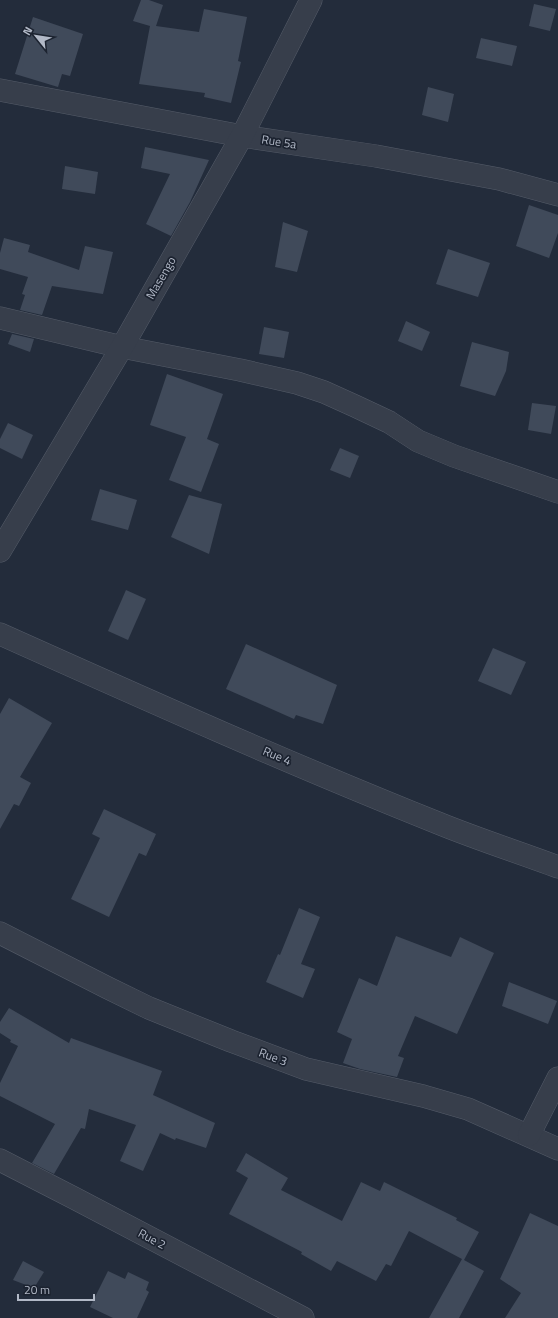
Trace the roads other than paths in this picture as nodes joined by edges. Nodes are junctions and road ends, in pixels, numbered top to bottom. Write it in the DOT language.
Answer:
graph roads {
  1 [pos="311,0"];
  2 [pos="0,90"];
  3 [pos="242,136"];
  4 [pos="558,195"];
  5 [pos="0,318"];
  6 [pos="122,347"];
  7 [pos="558,492"];
  8 [pos="0,551"];
  9 [pos="0,634"];
  10 [pos="558,867"];
  11 [pos="0,933"];
  12 [pos="558,1078"];
  13 [pos="529,1135"];
  14 [pos="558,1149"];
  15 [pos="0,1160"];
  16 [pos="303,1318"];
  1 -- 3 [label="street, Masengo"];
  2 -- 3 [label="street, Rue 5a"];
  3 -- 4 [label="street, Rue 5a"];
  3 -- 6 [label="street, Masengo"];
  5 -- 6 [label="street"];
  6 -- 7 [label="street"];
  6 -- 8 [label="street, Masengo"];
  9 -- 10 [label="street, Rue 4"];
  11 -- 13 [label="street, Rue 3"];
  12 -- 13 [label="street"];
  13 -- 14 [label="street, Rue 3"];
  15 -- 16 [label="street, Rue 2"];
}
